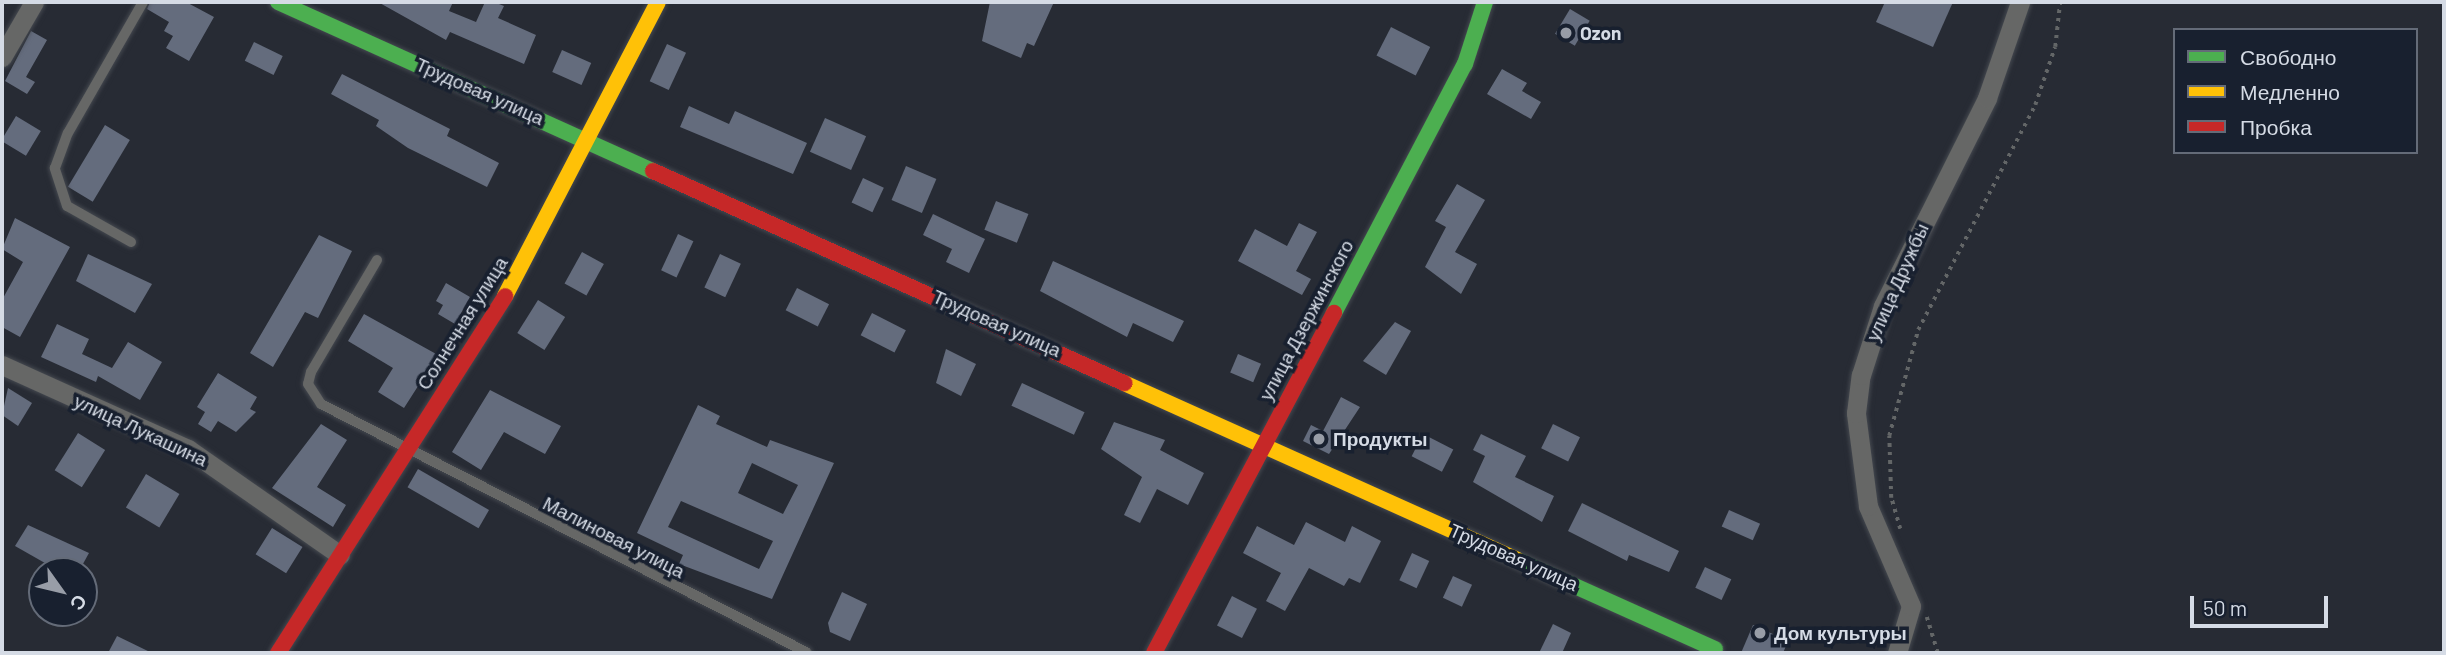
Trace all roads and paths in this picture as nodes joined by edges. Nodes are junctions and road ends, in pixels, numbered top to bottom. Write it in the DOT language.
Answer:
graph roads {
  1 [pos="34,2"];
  2 [pos="143,2"];
  3 [pos="278,2"];
  4 [pos="658,2"];
  5 [pos="1485,2"];
  6 [pos="2020,2"];
  7 [pos="2060,2"];
  8 [pos="2,57"];
  9 [pos="590,140"];
  10 [pos="131,242"];
  11 [pos="377,260"];
  12 [pos="2,365"];
  13 [pos="1264,444"];
  14 [pos="407,452"];
  15 [pos="1902,537"];
  16 [pos="340,555"];
  17 [pos="1922,602"];
  18 [pos="1715,649"];
  19 [pos="806,652"];
  20 [pos="278,653"];
  21 [pos="1154,653"];
  22 [pos="1897,653"];
  23 [pos="1938,653"];
  1 -- 8 [label="street"];
  2 -- 10 [label="lane"];
  3 -- 9 [label="street, Трудовая улица"];
  4 -- 9 [label="street, Солнечная улица"];
  5 -- 13 [label="street, улица Дзержинского"];
  6 -- 22 [label="street, улица Дружбы"];
  7 -- 15 [label="path"];
  9 -- 13 [label="street, Трудовая улица"];
  9 -- 14 [label="street, Солнечная улица"];
  11 -- 14 [label="lane, Малиновая улица"];
  12 -- 16 [label="street, улица Лукашина"];
  13 -- 18 [label="street, Трудовая улица"];
  13 -- 21 [label="street, улица Дзержинского"];
  14 -- 16 [label="street, Солнечная улица"];
  14 -- 19 [label="lane, Малиновая улица"];
  16 -- 20 [label="street, Солнечная улица"];
  17 -- 23 [label="path"];
}
